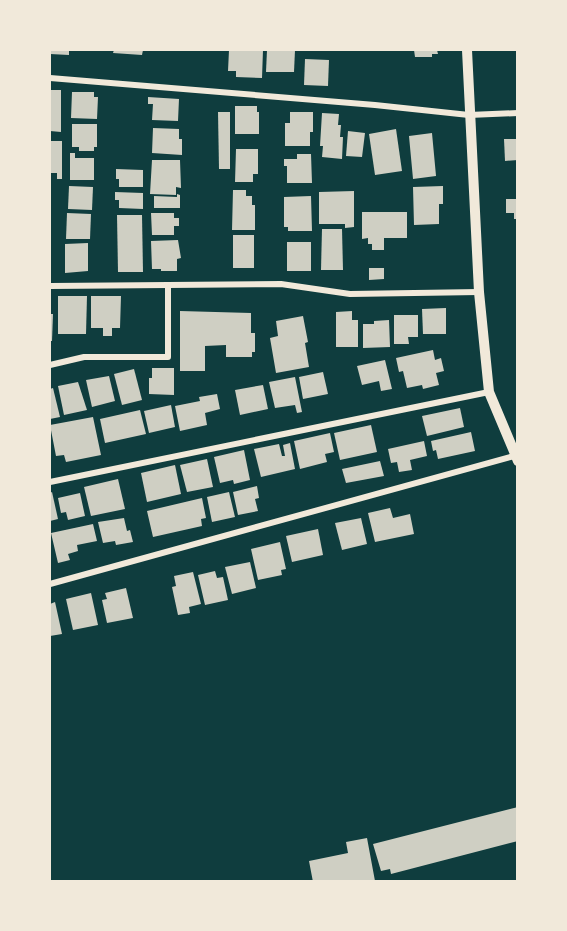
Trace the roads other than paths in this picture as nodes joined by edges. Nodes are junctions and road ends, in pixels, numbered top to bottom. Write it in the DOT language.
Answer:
graph roads {
  1 [pos="467,50"];
  2 [pos="50,78"];
  3 [pos="518,113"];
  4 [pos="469,115"];
  5 [pos="168,285"];
  6 [pos="50,286"];
  7 [pos="479,292"];
  8 [pos="50,365"];
  9 [pos="489,392"];
  10 [pos="516,458"];
  11 [pos="50,482"];
  12 [pos="50,584"];
  1 -- 4 [label="street"];
  2 -- 4 [label="street"];
  3 -- 4 [label="street"];
  4 -- 7 [label="street"];
  5 -- 6 [label="street"];
  5 -- 7 [label="street"];
  5 -- 8 [label="street"];
  7 -- 9 [label="street"];
  9 -- 10 [label="street"];
  9 -- 11 [label="street"];
  10 -- 12 [label="street"];
}
